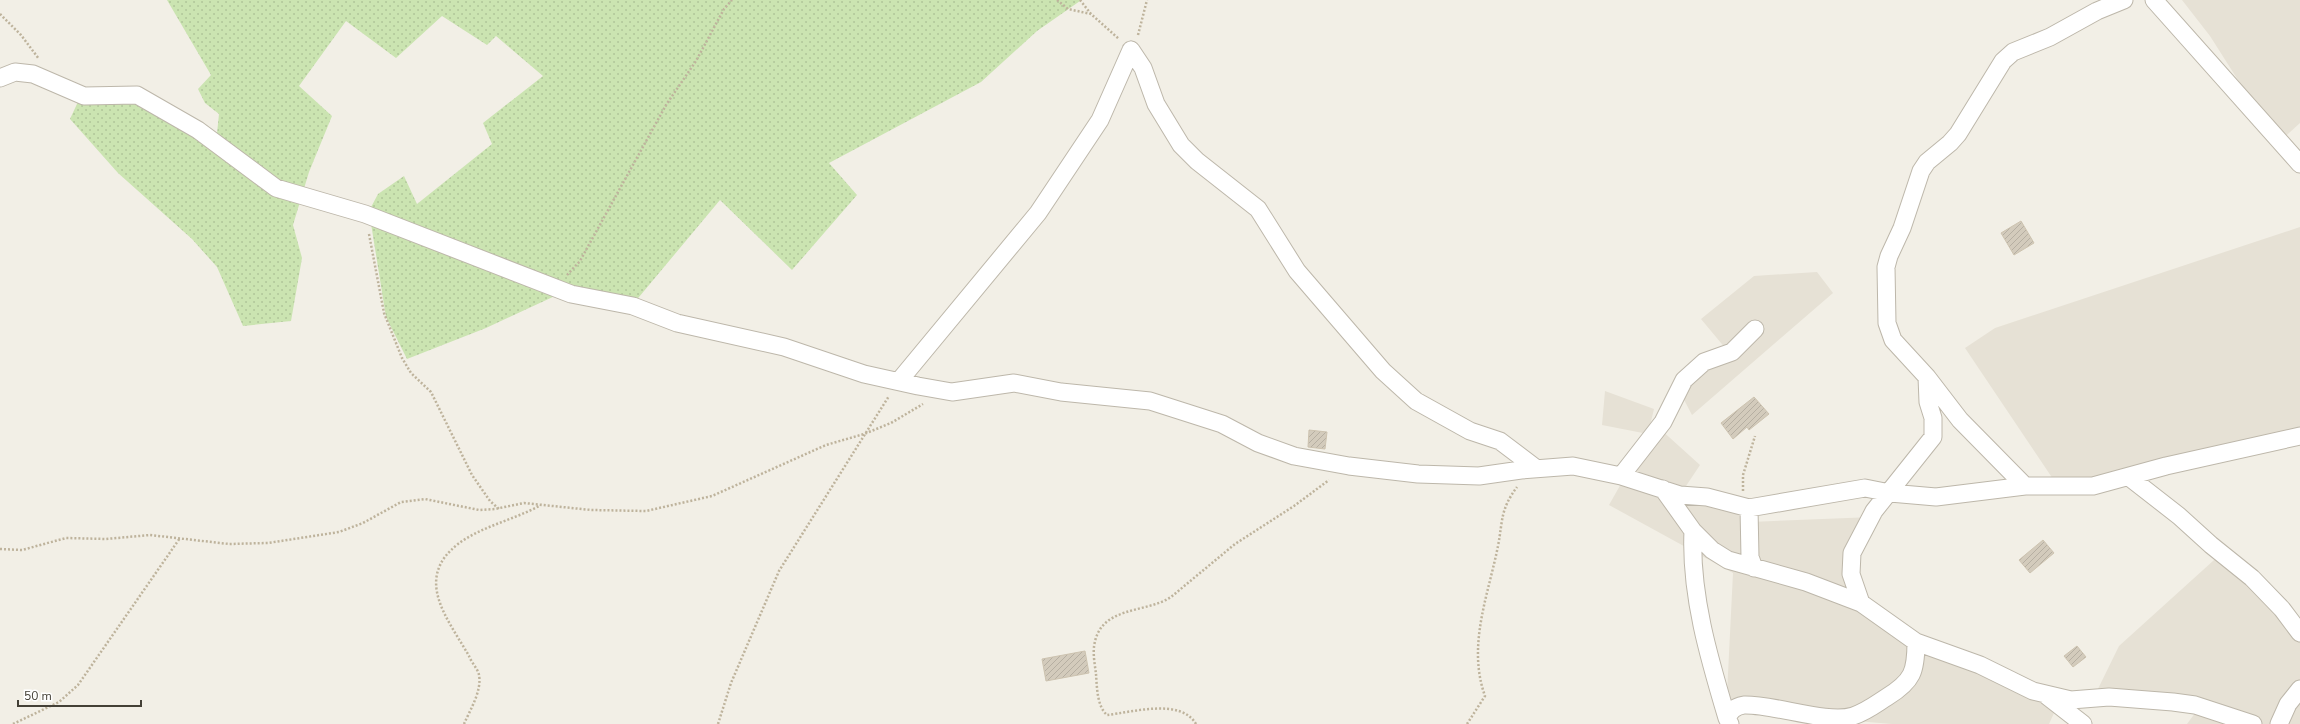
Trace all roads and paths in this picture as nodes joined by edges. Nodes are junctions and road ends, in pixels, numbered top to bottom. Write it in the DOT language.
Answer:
graph roads {
  1 [pos="732,0"];
  2 [pos="1057,0"];
  3 [pos="1080,0"];
  4 [pos="1147,0"];
  5 [pos="2124,0"];
  6 [pos="2154,0"];
  7 [pos="0,14"];
  8 [pos="1091,14"];
  9 [pos="1131,50"];
  10 [pos="0,78"];
  11 [pos="54,83"];
  12 [pos="2300,164"];
  13 [pos="366,214"];
  14 [pos="554,288"];
  15 [pos="1755,328"];
  16 [pos="1927,377"];
  17 [pos="899,381"];
  18 [pos="926,402"];
  19 [pos="864,434"];
  20 [pos="1755,436"];
  21 [pos="2300,436"];
  22 [pos="1349,466"];
  23 [pos="1537,469"];
  24 [pos="1621,476"];
  25 [pos="2129,477"];
  26 [pos="2025,486"];
  27 [pos="1662,489"];
  28 [pos="1890,493"];
  29 [pos="541,505"];
  30 [pos="499,508"];
  31 [pos="1749,508"];
  32 [pos="1692,530"];
  33 [pos="180,538"];
  34 [pos="0,549"];
  35 [pos="1754,568"];
  36 [pos="1861,603"];
  37 [pos="2300,633"];
  38 [pos="1916,642"];
  39 [pos="2300,689"];
  40 [pos="2043,692"];
  41 [pos="1729,721"];
  42 [pos="13,724"];
  43 [pos="464,724"];
  44 [pos="718,724"];
  45 [pos="1196,724"];
  46 [pos="1467,724"];
  47 [pos="2083,724"];
  48 [pos="2253,724"];
  49 [pos="2279,724"];
  1 -- 14 [label="path"];
  2 -- 8 [label="path"];
  3 -- 8 [label="path"];
  4 -- 9 [label="path"];
  5 -- 16 [label="street"];
  6 -- 12 [label="street"];
  7 -- 11 [label="path"];
  8 -- 9 [label="path"];
  9 -- 17 [label="street"];
  9 -- 23 [label="street"];
  10 -- 11 [label="street"];
  11 -- 13 [label="street"];
  13 -- 14 [label="street"];
  13 -- 30 [label="path"];
  14 -- 17 [label="street"];
  15 -- 24 [label="street"];
  16 -- 26 [label="street"];
  16 -- 28 [label="street"];
  17 -- 19 [label="path"];
  17 -- 22 [label="street"];
  18 -- 19 [label="path"];
  19 -- 29 [label="path"];
  19 -- 44 [label="path"];
  20 -- 31 [label="path"];
  21 -- 25 [label="street"];
  22 -- 23 [label="street"];
  22 -- 45 [label="path"];
  23 -- 24 [label="street"];
  23 -- 46 [label="path"];
  24 -- 27 [label="street"];
  25 -- 26 [label="street"];
  25 -- 37 [label="street"];
  26 -- 28 [label="street"];
  27 -- 31 [label="street"];
  27 -- 32 [label="street"];
  28 -- 31 [label="street"];
  28 -- 36 [label="street"];
  29 -- 30 [label="path"];
  29 -- 43 [label="path"];
  30 -- 33 [label="path"];
  31 -- 35 [label="street"];
  32 -- 35 [label="street"];
  32 -- 41 [label="street"];
  33 -- 34 [label="path"];
  33 -- 42 [label="path"];
  35 -- 36 [label="street"];
  36 -- 38 [label="street"];
  38 -- 40 [label="street"];
  38 -- 41 [label="street"];
  39 -- 49 [label="street"];
  40 -- 47 [label="street"];
  40 -- 48 [label="street"];
}
